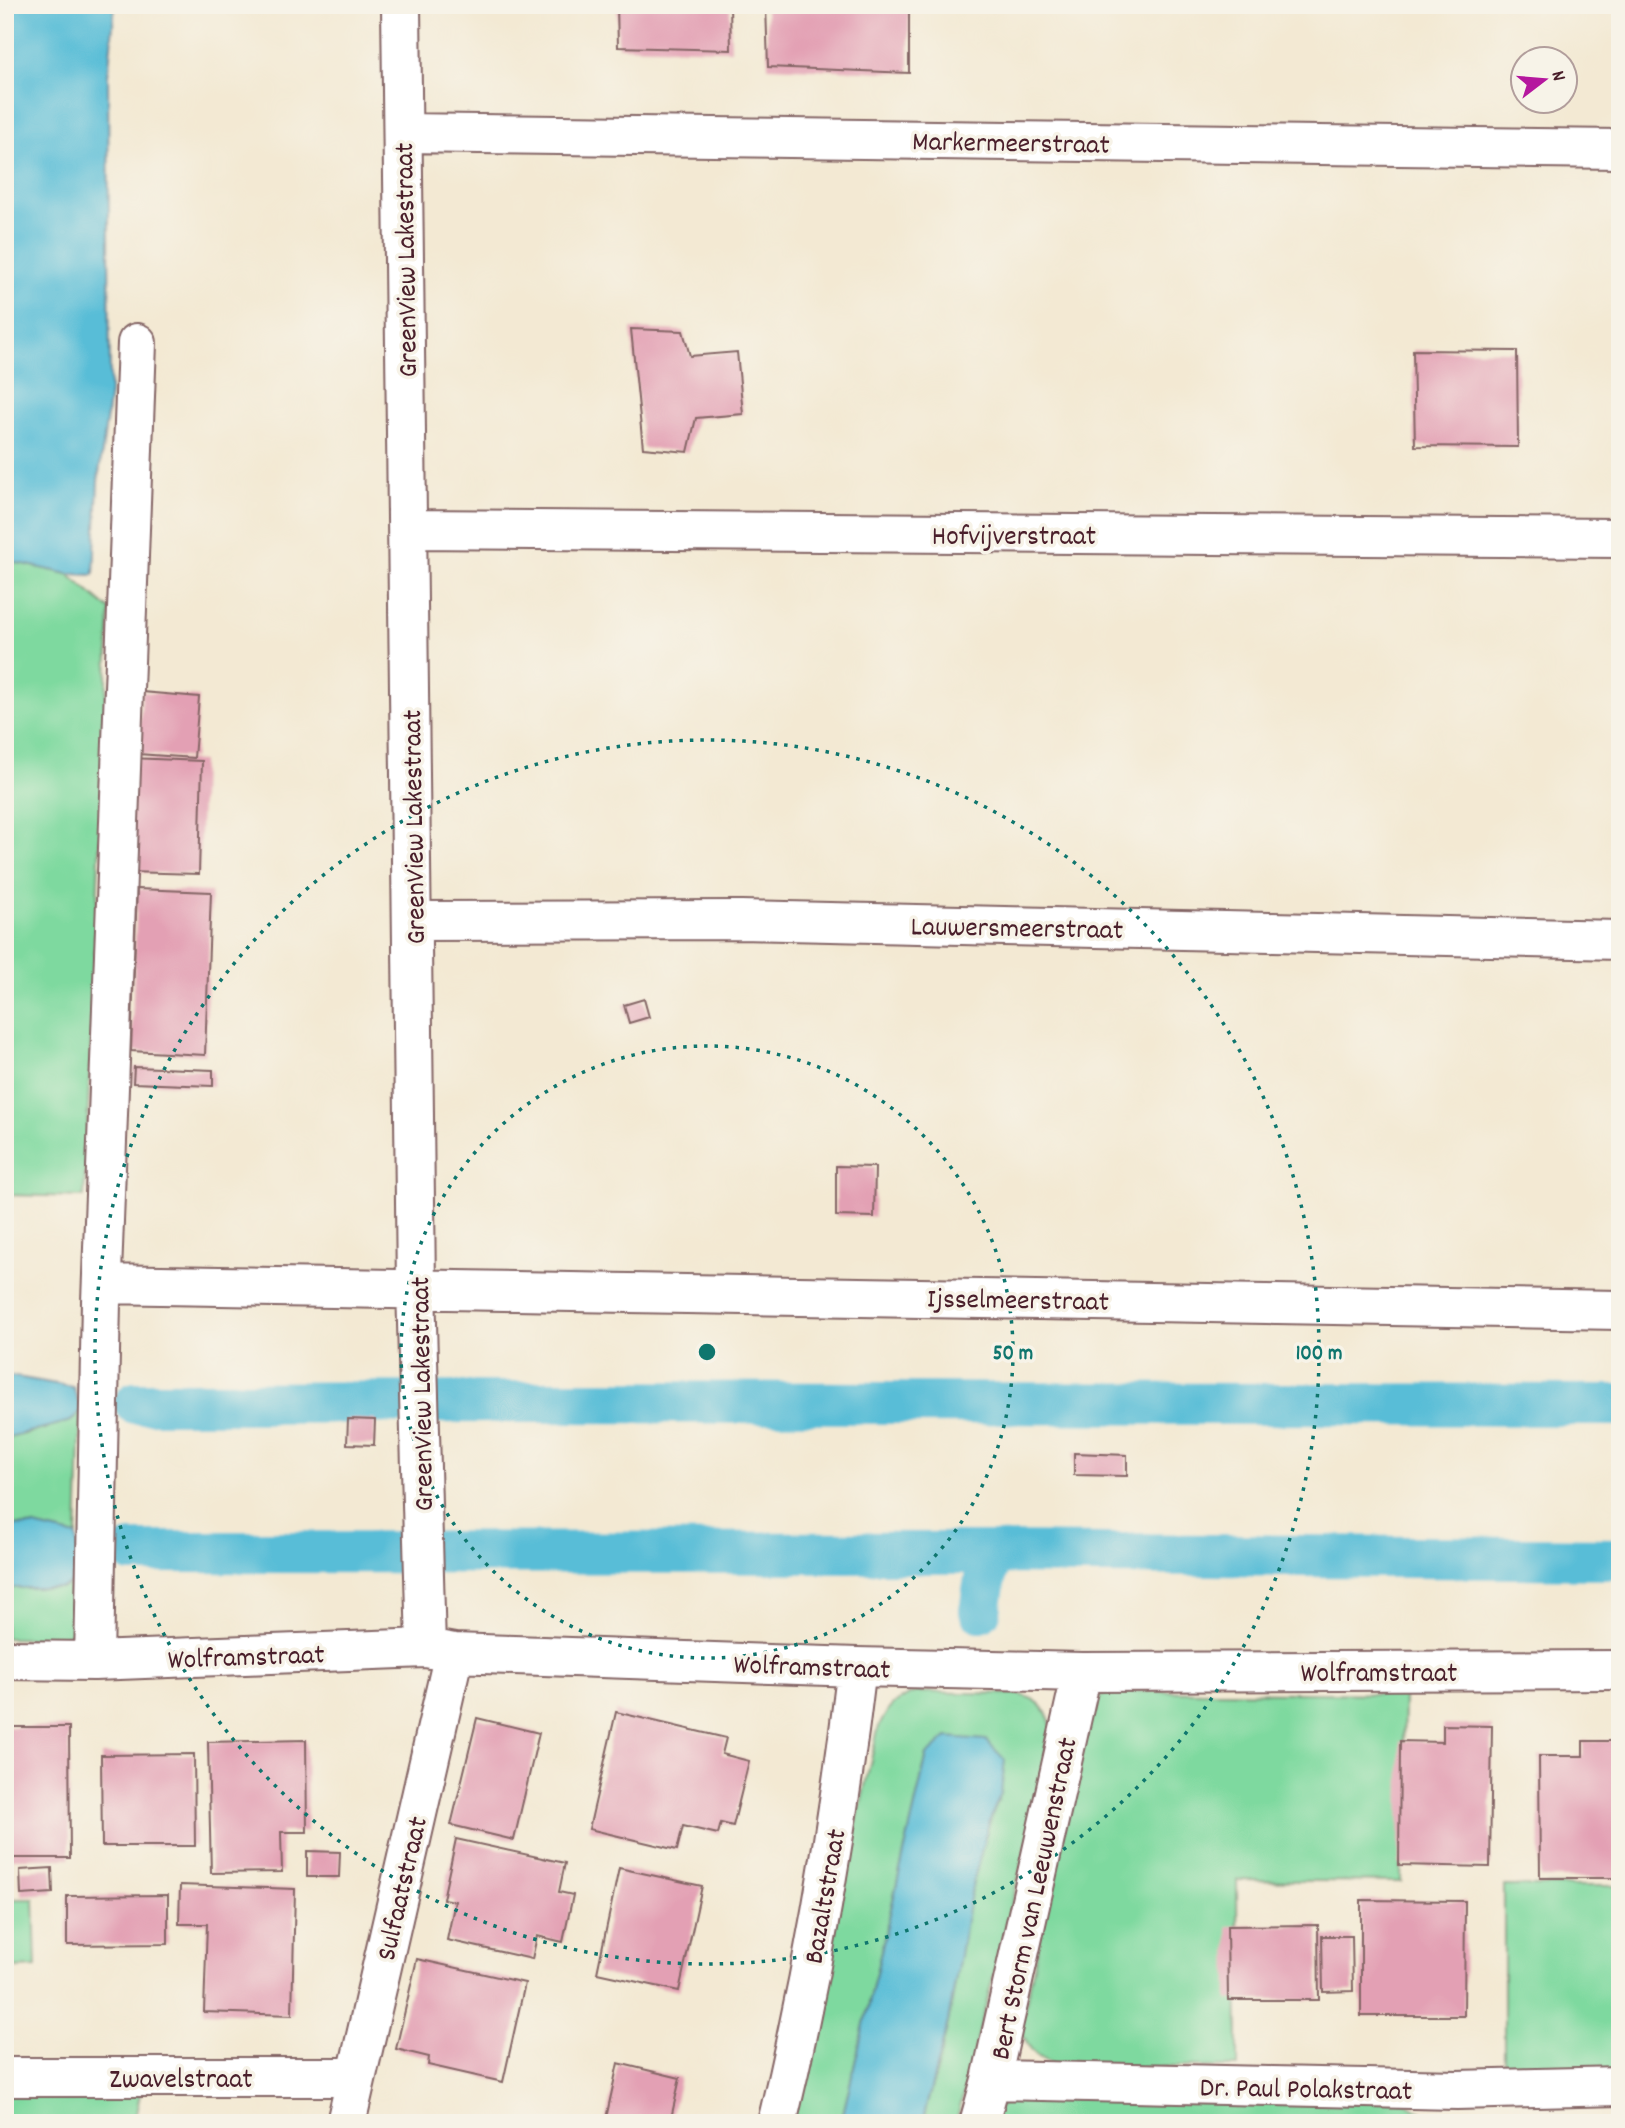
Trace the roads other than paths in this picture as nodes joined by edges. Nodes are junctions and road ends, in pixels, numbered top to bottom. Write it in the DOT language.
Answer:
graph roads {
  1 [pos="401,5"];
  2 [pos="403,132"];
  3 [pos="1620,149"];
  4 [pos="137,344"];
  5 [pos="408,529"];
  6 [pos="1620,538"];
  7 [pos="414,921"];
  8 [pos="1620,940"];
  9 [pos="102,1284"];
  10 [pos="416,1287"];
  11 [pos="1620,1310"];
  12 [pos="435,1642"];
  13 [pos="5,1660"];
  14 [pos="94,1661"];
  15 [pos="857,1667"];
  16 [pos="1620,1670"];
  17 [pos="1082,1672"];
  18 [pos="5,2077"];
  19 [pos="356,2077"];
  20 [pos="992,2080"];
  21 [pos="1620,2086"];
  22 [pos="1453,2106"];
  23 [pos="346,2123"];
  24 [pos="777,2123"];
  25 [pos="979,2123"];
  1 -- 2 [label="street, GreenView Lakestraat"];
  2 -- 3 [label="street, Markermeerstraat"];
  2 -- 5 [label="street, GreenView Lakestraat"];
  4 -- 9 [label="street"];
  5 -- 6 [label="street, Hofvijverstraat"];
  5 -- 7 [label="street, GreenView Lakestraat"];
  7 -- 8 [label="street, Lauwersmeerstraat"];
  7 -- 10 [label="street, GreenView Lakestraat"];
  9 -- 10 [label="street, Ijsselmeerstraat"];
  9 -- 14 [label="street"];
  10 -- 11 [label="street, Ijsselmeerstraat"];
  10 -- 12 [label="street, GreenView Lakestraat"];
  12 -- 14 [label="street, Wolframstraat"];
  12 -- 15 [label="street, Wolframstraat"];
  12 -- 19 [label="street, Sulfaatstraat"];
  13 -- 14 [label="street, Wolframstraat"];
  15 -- 17 [label="street, Wolframstraat"];
  15 -- 24 [label="street, Bazaltstraat"];
  16 -- 17 [label="street, Wolframstraat"];
  17 -- 20 [label="street, Bert Storm van Leeuwenstraat"];
  18 -- 19 [label="street, Zwavelstraat"];
  19 -- 23 [label="street, Sulfaatstraat"];
  20 -- 22 [label="street, Dr. Paul Polakstraat"];
  20 -- 25 [label="street, Bert Storm van Leeuwenstraat"];
  21 -- 22 [label="street, Dr. Paul Polakstraat"];
}
